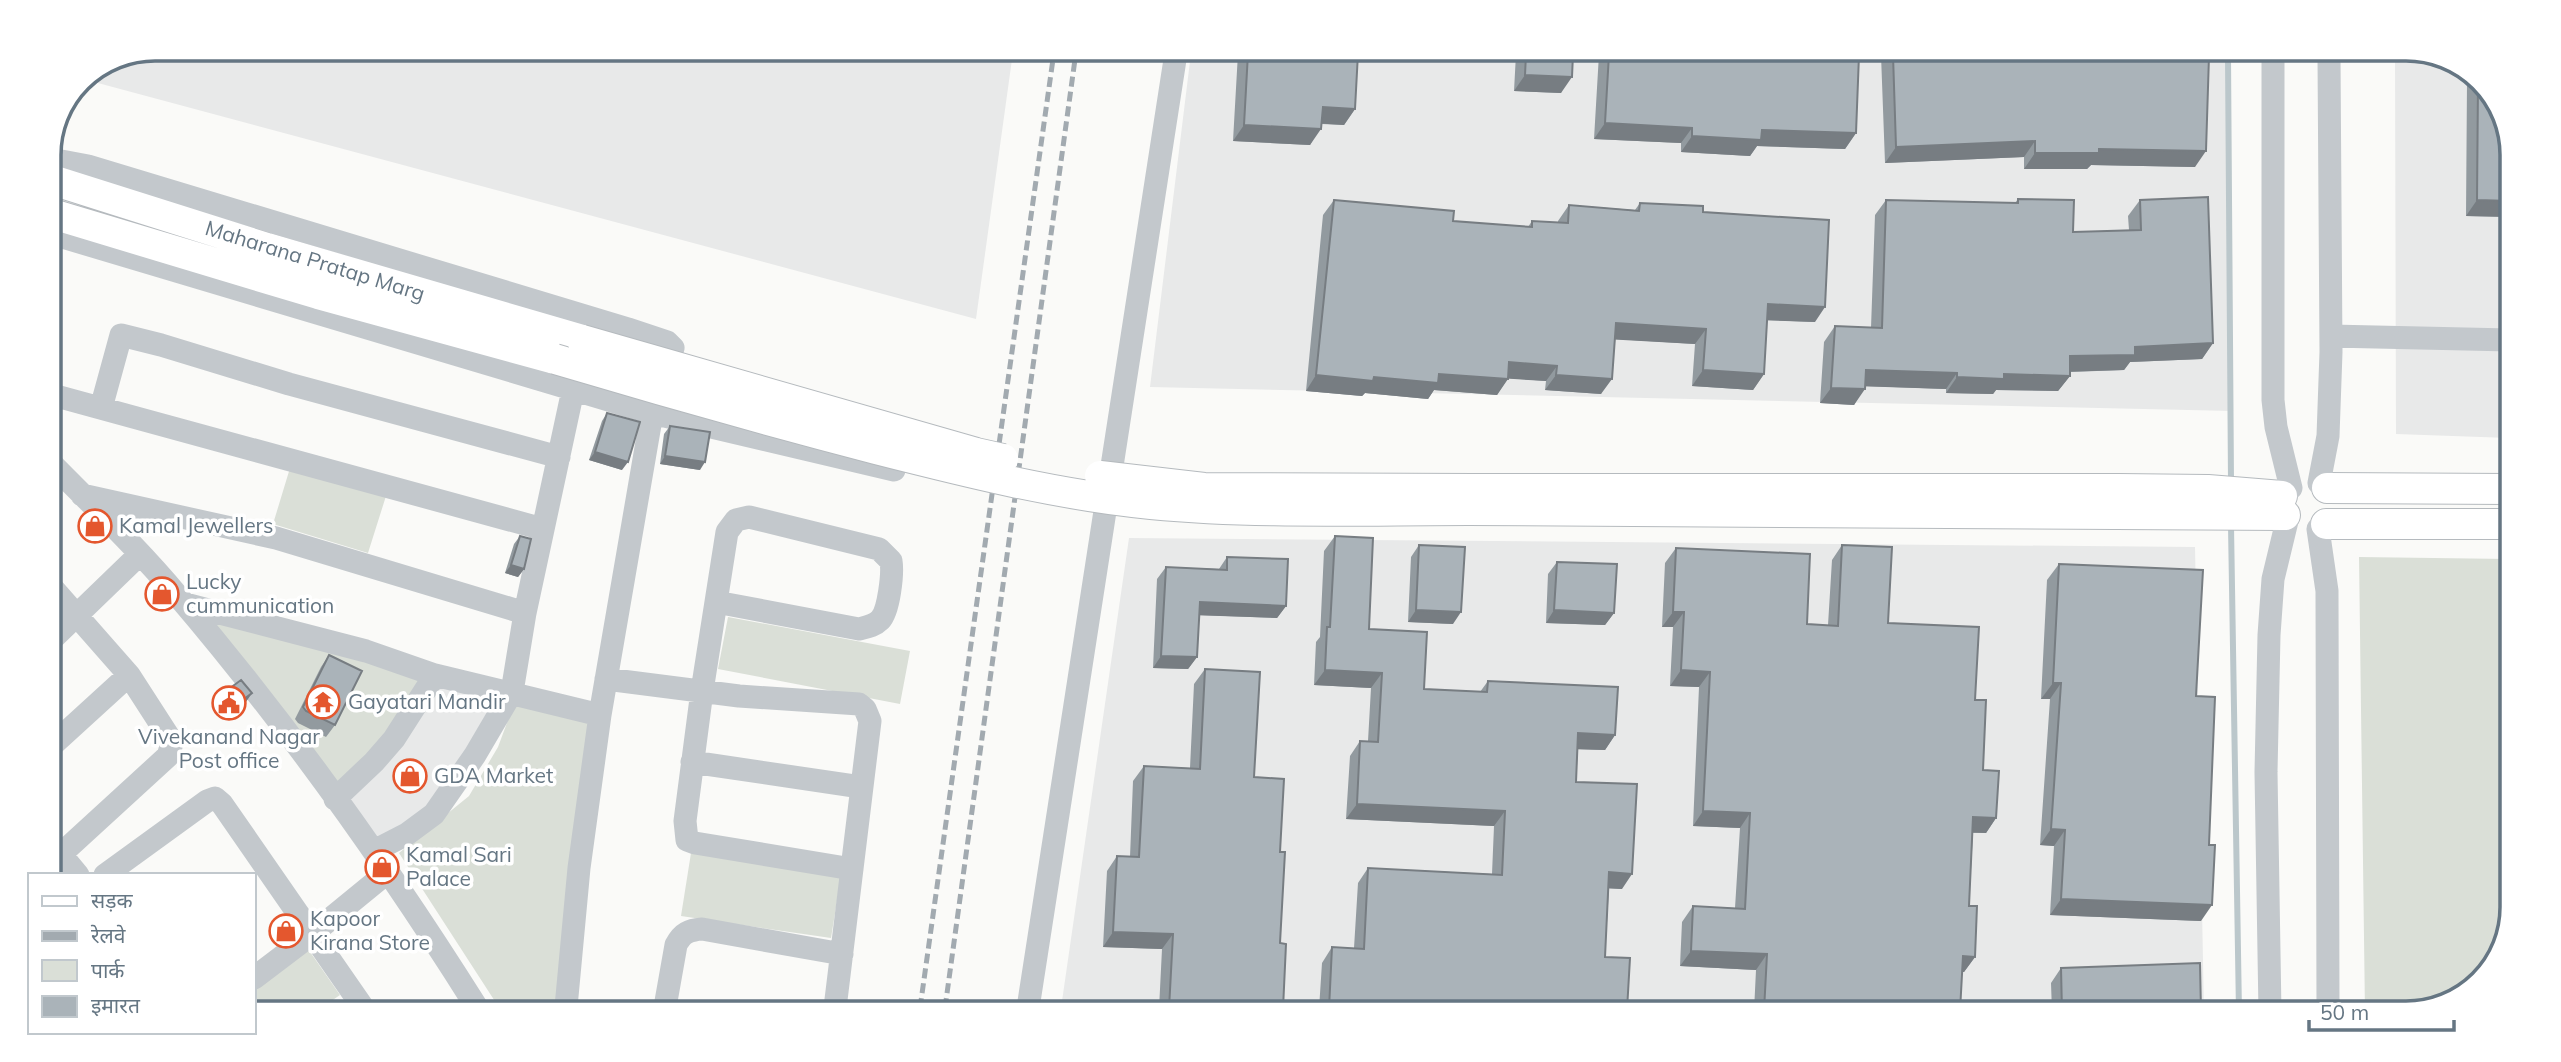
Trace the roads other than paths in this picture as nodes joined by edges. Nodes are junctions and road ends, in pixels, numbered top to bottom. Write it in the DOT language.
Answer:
graph roads {
  1 [pos="1174,61"];
  2 [pos="2273,61"];
  3 [pos="2329,61"];
  4 [pos="61,161"];
  5 [pos="61,183"];
  6 [pos="61,217"];
  7 [pos="61,237"];
  8 [pos="2331,336"];
  9 [pos="2500,340"];
  10 [pos="573,390"];
  11 [pos="61,397"];
  12 [pos="102,408"];
  13 [pos="652,413"];
  14 [pos="559,457"];
  15 [pos="894,470"];
  16 [pos="61,473"];
  17 [pos="2500,489"];
  18 [pos="82,495"];
  19 [pos="1471,499"];
  20 [pos="2299,499"];
  21 [pos="2500,524"];
  22 [pos="2322,527"];
  23 [pos="543,529"];
  24 [pos="139,555"];
  25 [pos="61,598"];
  26 [pos="716,602"];
  27 [pos="185,604"];
  28 [pos="525,613"];
  29 [pos="77,616"];
  30 [pos="61,631"];
  31 [pos="129,675"];
  32 [pos="435,675"];
  33 [pos="606,678"];
  34 [pos="702,691"];
  35 [pos="512,692"];
  36 [pos="600,715"];
  37 [pos="61,737"];
  38 [pos="692,762"];
  39 [pos="862,788"];
  40 [pos="335,799"];
  41 [pos="61,842"];
  42 [pos="374,851"];
  43 [pos="61,854"];
  44 [pos="852,869"];
  45 [pos="389,871"];
  46 [pos="260,872"];
  47 [pos="76,873"];
  48 [pos="109,873"];
  49 [pos="312,934"];
  50 [pos="842,954"];
  51 [pos="256,976"];
  52 [pos="354,1001"];
  53 [pos="473,1001"];
  54 [pos="567,1001"];
  55 [pos="666,1001"];
  56 [pos="836,1001"];
  57 [pos="1029,1001"];
  58 [pos="2270,1001"];
  59 [pos="2328,1001"];
  1 -- 57 [label="street"];
  2 -- 20 [label="street"];
  3 -- 8 [label="street"];
  4 -- 13 [label="street"];
  5 -- 19 [label="main road, Maharana Pratap Marg, bridge"];
  6 -- 19 [label="main road, Maharana Pratap Marg, bridge"];
  7 -- 10 [label="street"];
  8 -- 9 [label="street"];
  8 -- 20 [label="street"];
  10 -- 13 [label="street"];
  10 -- 14 [label="street"];
  11 -- 12 [label="street"];
  12 -- 14 [label="street"];
  12 -- 23 [label="street"];
  13 -- 15 [label="street"];
  13 -- 33 [label="street"];
  14 -- 23 [label="street"];
  16 -- 18 [label="street"];
  17 -- 20 [label="main road"];
  18 -- 24 [label="street"];
  18 -- 28 [label="street"];
  19 -- 20 [label="main road"];
  20 -- 22 [label="main road"];
  20 -- 22 [label="main road"];
  20 -- 58 [label="street"];
  21 -- 22 [label="main road"];
  22 -- 59 [label="street"];
  23 -- 28 [label="street"];
  24 -- 27 [label="street"];
  24 -- 29 [label="street"];
  25 -- 29 [label="street"];
  26 -- 26 [label="street"];
  26 -- 34 [label="street"];
  27 -- 32 [label="street"];
  27 -- 40 [label="street"];
  28 -- 35 [label="street"];
  29 -- 30 [label="street"];
  29 -- 31 [label="street"];
  31 -- 37 [label="street"];
  31 -- 41 [label="street"];
  32 -- 35 [label="street"];
  32 -- 40 [label="street"];
  33 -- 34 [label="street"];
  33 -- 36 [label="street"];
  34 -- 38 [label="street"];
  34 -- 39 [label="street"];
  35 -- 36 [label="street"];
  35 -- 42 [label="street"];
  36 -- 54 [label="street"];
  38 -- 39 [label="street"];
  38 -- 44 [label="street"];
  39 -- 44 [label="street"];
  40 -- 42 [label="street"];
  42 -- 45 [label="street"];
  43 -- 47 [label="street"];
  44 -- 50 [label="street"];
  45 -- 49 [label="street"];
  45 -- 53 [label="street"];
  46 -- 48 [label="street"];
  46 -- 49 [label="street"];
  49 -- 51 [label="street"];
  49 -- 52 [label="street"];
  50 -- 55 [label="street"];
  50 -- 56 [label="street"];
}
